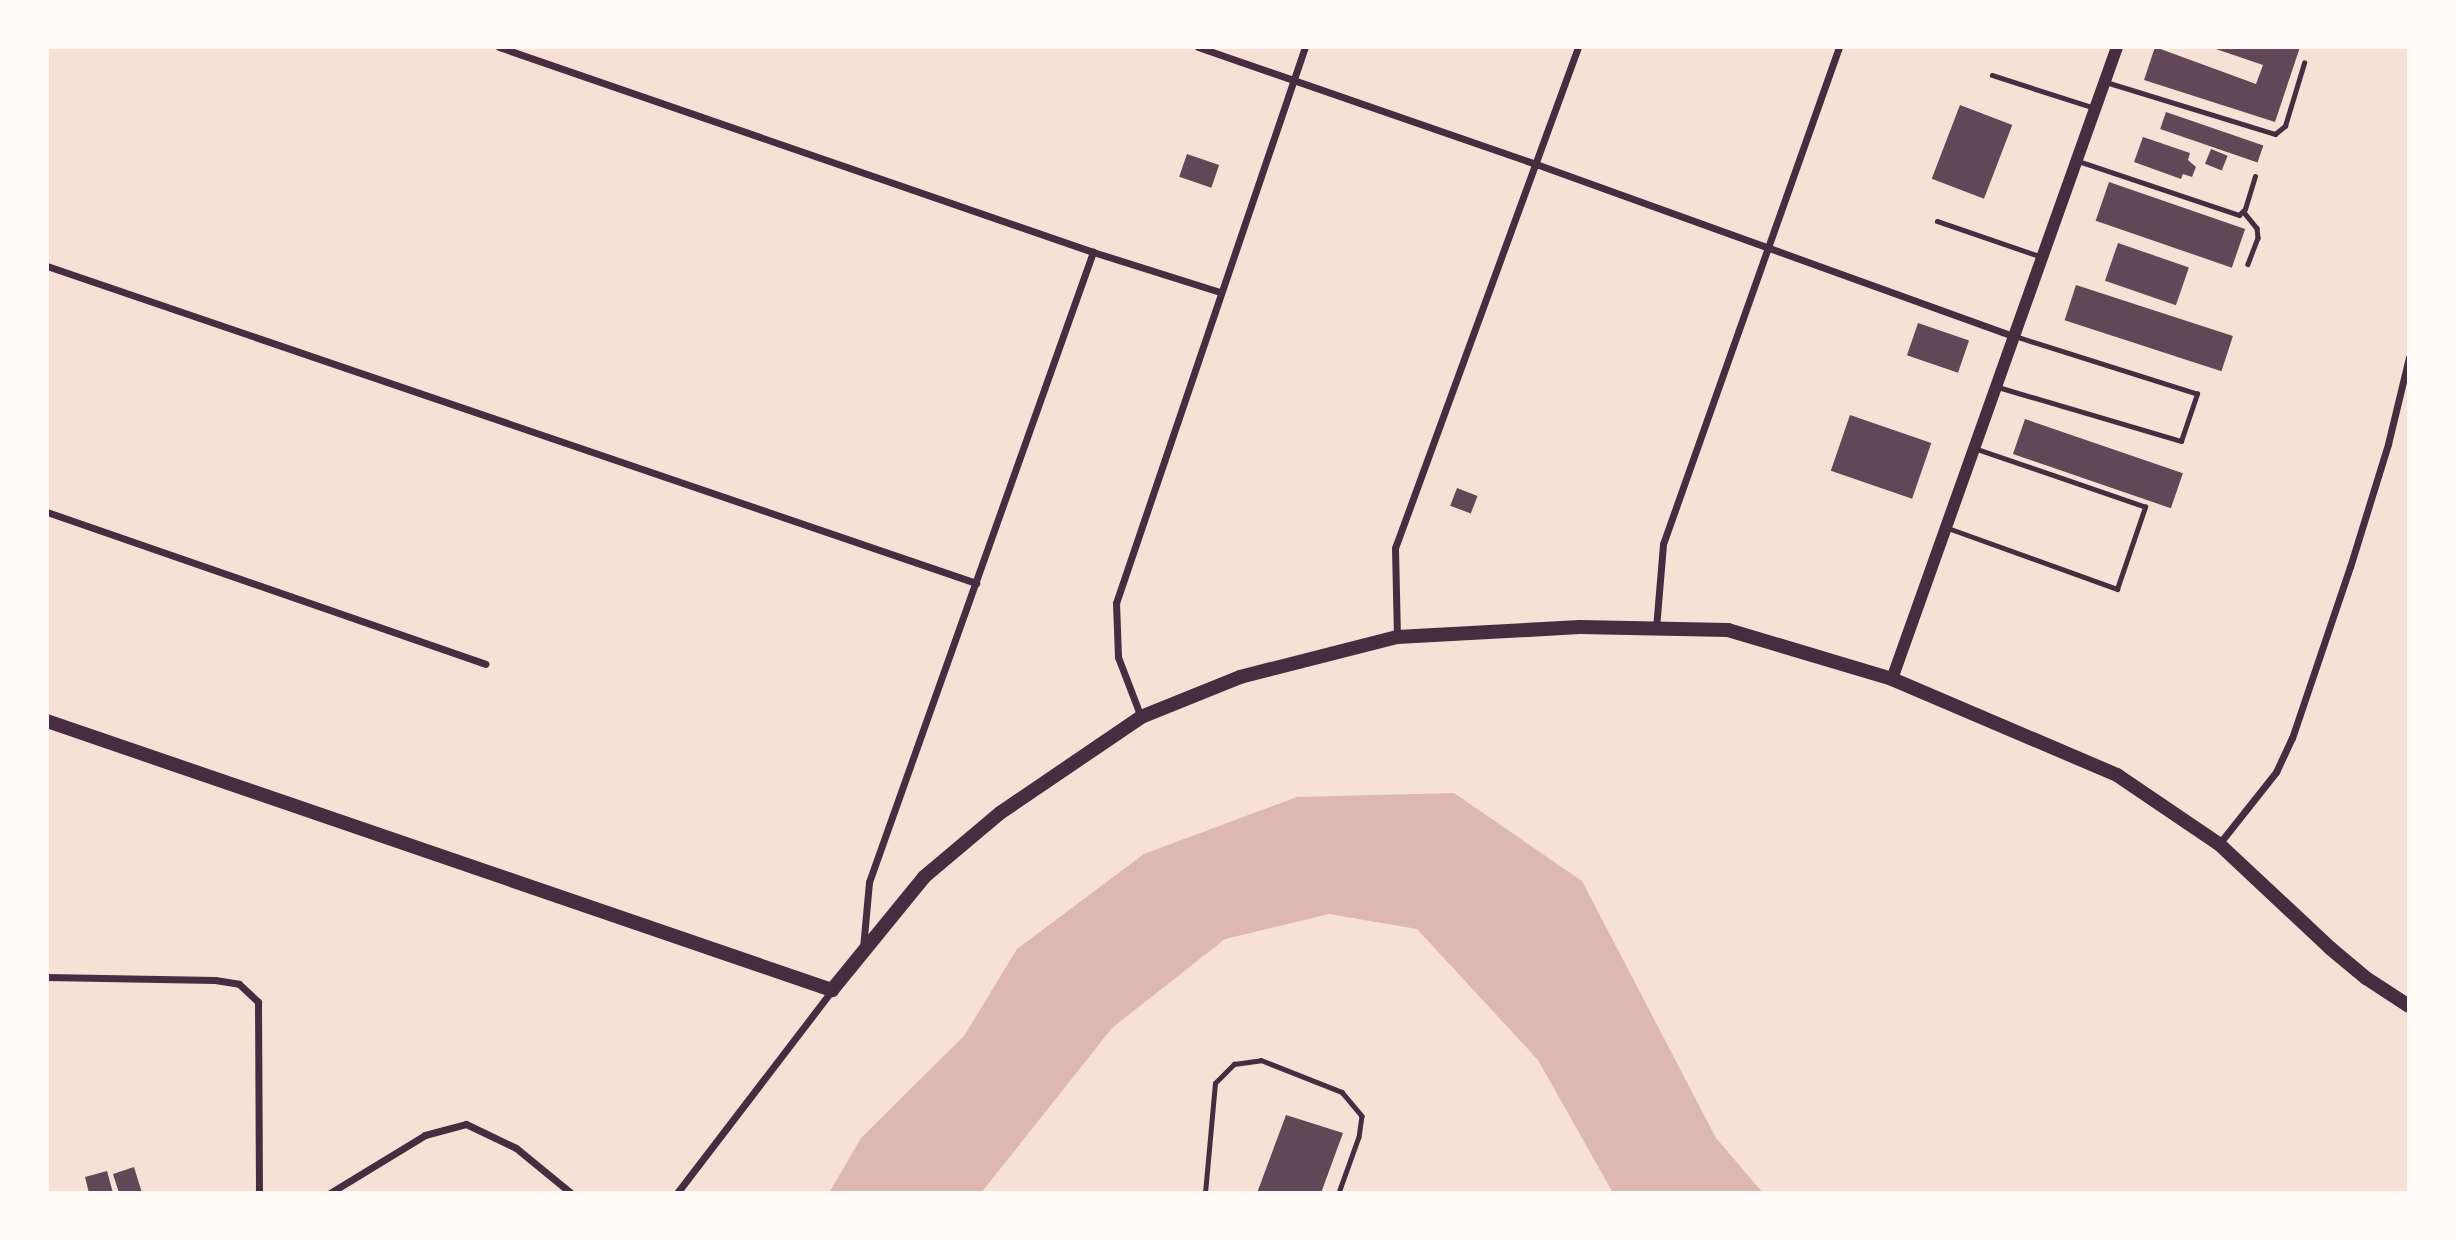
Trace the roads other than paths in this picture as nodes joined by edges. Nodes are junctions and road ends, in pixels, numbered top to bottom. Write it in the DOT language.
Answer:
graph roads {
  1 [pos="499,47"];
  2 [pos="1198,47"];
  3 [pos="1305,47"];
  4 [pos="1578,47"];
  5 [pos="1839,47"];
  6 [pos="2117,47"];
  7 [pos="2304,63"];
  8 [pos="1992,75"];
  9 [pos="1293,80"];
  10 [pos="2105,81"];
  11 [pos="2096,108"];
  12 [pos="2077,161"];
  13 [pos="1536,164"];
  14 [pos="2255,176"];
  15 [pos="2243,211"];
  16 [pos="1937,221"];
  17 [pos="1770,247"];
  18 [pos="1093,252"];
  19 [pos="2043,257"];
  20 [pos="2248,264"];
  21 [pos="47,266"];
  22 [pos="1220,292"];
  23 [pos="2015,337"];
  24 [pos="2409,357"];
  25 [pos="1997,387"];
  26 [pos="1976,448"];
  27 [pos="47,512"];
  28 [pos="1947,528"];
  29 [pos="976,583"];
  30 [pos="1656,628"];
  31 [pos="1397,637"];
  32 [pos="485,664"];
  33 [pos="1892,679"];
  34 [pos="1141,718"];
  35 [pos="47,721"];
  36 [pos="2219,844"];
  37 [pos="863,951"];
  38 [pos="47,978"];
  39 [pos="832,990"];
  40 [pos="2409,1006"];
  41 [pos="259,1193"];
  42 [pos="330,1193"];
  43 [pos="571,1193"];
  44 [pos="677,1193"];
  45 [pos="1205,1193"];
  46 [pos="1339,1193"];
  1 -- 18 [label="street"];
  2 -- 9 [label="street"];
  3 -- 9 [label="street"];
  4 -- 13 [label="street"];
  5 -- 17 [label="street"];
  6 -- 10 [label="main road"];
  7 -- 10 [label="lane"];
  8 -- 11 [label="lane"];
  9 -- 13 [label="street"];
  9 -- 22 [label="street"];
  10 -- 11 [label="main road"];
  11 -- 12 [label="main road"];
  12 -- 15 [label="lane"];
  12 -- 19 [label="main road"];
  13 -- 17 [label="street"];
  13 -- 31 [label="street"];
  14 -- 15 [label="lane"];
  15 -- 20 [label="lane"];
  16 -- 19 [label="lane"];
  17 -- 23 [label="street"];
  17 -- 30 [label="street"];
  18 -- 22 [label="street"];
  18 -- 29 [label="street"];
  19 -- 23 [label="main road"];
  21 -- 29 [label="street"];
  22 -- 34 [label="street"];
  23 -- 25 [label="main road"];
  23 -- 25 [label="lane"];
  24 -- 36 [label="street"];
  25 -- 26 [label="main road"];
  26 -- 28 [label="main road"];
  26 -- 28 [label="lane"];
  27 -- 32 [label="street"];
  28 -- 33 [label="main road"];
  29 -- 37 [label="street"];
  30 -- 31 [label="main road"];
  30 -- 33 [label="main road"];
  31 -- 34 [label="main road"];
  33 -- 36 [label="main road"];
  34 -- 37 [label="main road"];
  35 -- 39 [label="main road"];
  36 -- 40 [label="main road"];
  37 -- 39 [label="main road"];
  38 -- 41 [label="street"];
  39 -- 44 [label="street"];
  42 -- 43 [label="street"];
  45 -- 46 [label="lane"];
}
